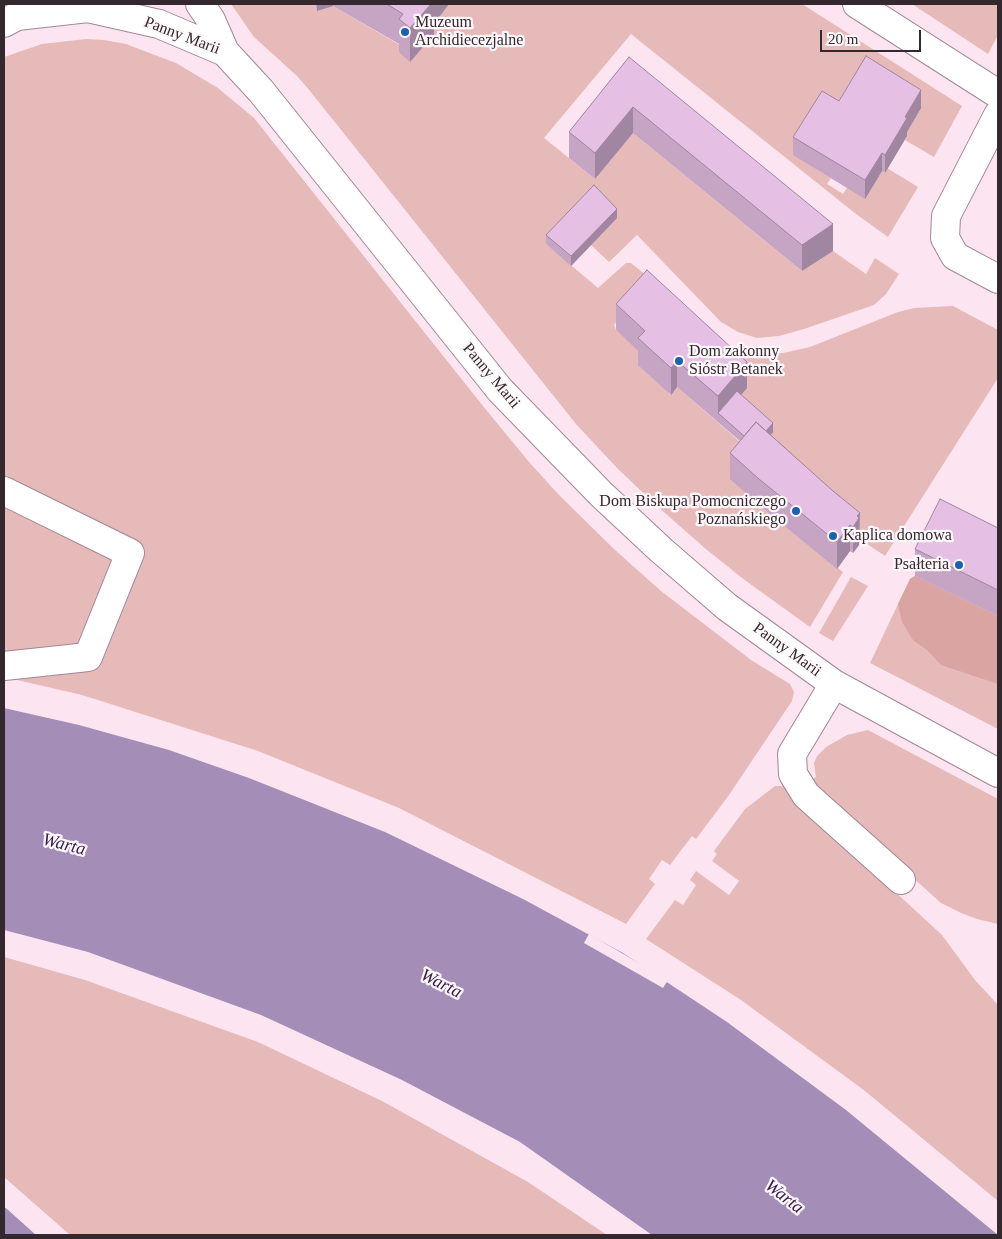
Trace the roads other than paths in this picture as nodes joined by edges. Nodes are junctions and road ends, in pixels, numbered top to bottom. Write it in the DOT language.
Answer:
graph roads {
  1 [pos="200,4"];
  2 [pos="857,4"];
  3 [pos="4,23"];
  4 [pos="225,52"];
  5 [pos="998,94"];
  6 [pos="998,115"];
  7 [pos="998,279"];
  8 [pos="4,491"];
  9 [pos="4,666"];
  10 [pos="834,684"];
  11 [pos="998,772"];
  12 [pos="901,880"];
  1 -- 4 [label="street"];
  2 -- 5 [label="street"];
  3 -- 4 [label="street, Panny Marii"];
  4 -- 10 [label="street, Panny Marii"];
  6 -- 7 [label="street"];
  8 -- 9 [label="street"];
  10 -- 11 [label="street, Panny Marii"];
  10 -- 12 [label="street"];
}
